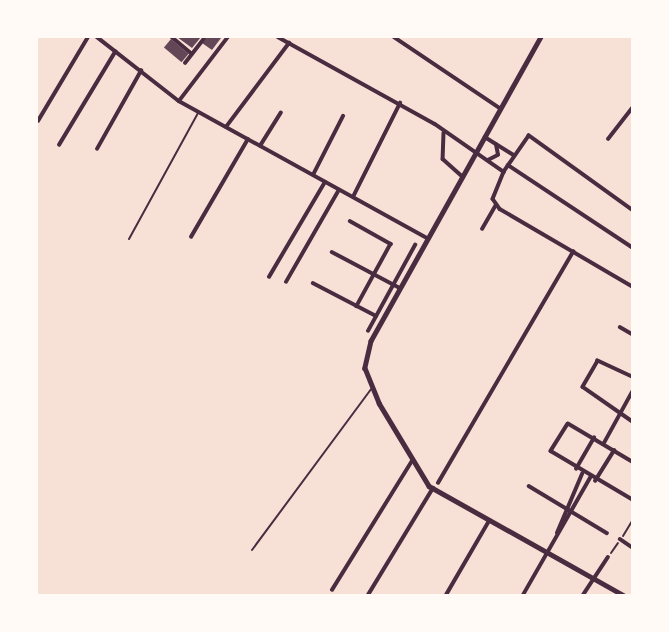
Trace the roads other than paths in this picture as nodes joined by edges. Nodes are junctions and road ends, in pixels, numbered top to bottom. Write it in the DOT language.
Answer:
graph roads {
  1 [pos="88,37"];
  2 [pos="97,37"];
  3 [pos="172,37"];
  4 [pos="205,37"];
  5 [pos="228,37"];
  6 [pos="278,37"];
  7 [pos="394,37"];
  8 [pos="541,37"];
  9 [pos="285,39"];
  10 [pos="289,43"];
  11 [pos="116,52"];
  12 [pos="192,54"];
  13 [pos="185,63"];
  14 [pos="141,71"];
  15 [pos="179,101"];
  16 [pos="400,103"];
  17 [pos="632,108"];
  18 [pos="501,109"];
  19 [pos="199,112"];
  20 [pos="281,113"];
  21 [pos="344,116"];
  22 [pos="38,121"];
  23 [pos="226,127"];
  24 [pos="444,132"];
  25 [pos="485,137"];
  26 [pos="248,139"];
  27 [pos="608,139"];
  28 [pos="495,143"];
  29 [pos="59,145"];
  30 [pos="260,146"];
  31 [pos="97,149"];
  32 [pos="476,154"];
  33 [pos="514,155"];
  34 [pos="484,159"];
  35 [pos="508,165"];
  36 [pos="504,172"];
  37 [pos="313,175"];
  38 [pos="463,177"];
  39 [pos="325,182"];
  40 [pos="340,190"];
  41 [pos="353,197"];
  42 [pos="632,202"];
  43 [pos="496,205"];
  44 [pos="630,209"];
  45 [pos="350,221"];
  46 [pos="482,229"];
  47 [pos="191,237"];
  48 [pos="427,238"];
  49 [pos="129,239"];
  50 [pos="415,244"];
  51 [pos="632,247"];
  52 [pos="332,252"];
  53 [pos="573,252"];
  54 [pos="374,275"];
  55 [pos="269,277"];
  56 [pos="286,282"];
  57 [pos="313,283"];
  58 [pos="393,284"];
  59 [pos="632,286"];
  60 [pos="400,288"];
  61 [pos="357,306"];
  62 [pos="376,316"];
  63 [pos="620,327"];
  64 [pos="368,331"];
  65 [pos="632,334"];
  66 [pos="632,377"];
  67 [pos="371,389"];
  68 [pos="632,392"];
  69 [pos="620,413"];
  70 [pos="632,421"];
  71 [pos="594,438"];
  72 [pos="604,443"];
  73 [pos="614,450"];
  74 [pos="412,461"];
  75 [pos="632,461"];
  76 [pos="576,469"];
  77 [pos="582,474"];
  78 [pos="593,479"];
  79 [pos="439,484"];
  80 [pos="529,486"];
  81 [pos="433,488"];
  82 [pos="632,499"];
  83 [pos="565,508"];
  84 [pos="572,512"];
  85 [pos="489,521"];
  86 [pos="557,533"];
  87 [pos="607,533"];
  88 [pos="620,539"];
  89 [pos="632,547"];
  90 [pos="252,550"];
  91 [pos="548,552"];
  92 [pos="608,557"];
  93 [pos="594,579"];
  94 [pos="332,590"];
  95 [pos="368,595"];
  96 [pos="446,595"];
  97 [pos="523,595"];
  98 [pos="583,595"];
  99 [pos="623,595"];
  1 -- 22 [label="street"];
  2 -- 11 [label="street"];
  3 -- 12 [label="street"];
  4 -- 12 [label="street"];
  5 -- 15 [label="street"];
  6 -- 9 [label="street"];
  7 -- 18 [label="street"];
  8 -- 18 [label="street"];
  9 -- 10 [label="street"];
  10 -- 16 [label="street"];
  10 -- 23 [label="street"];
  11 -- 14 [label="street"];
  11 -- 29 [label="street"];
  12 -- 13 [label="street"];
  14 -- 15 [label="street"];
  14 -- 31 [label="street"];
  15 -- 19 [label="street"];
  16 -- 24 [label="street"];
  16 -- 41 [label="street"];
  17 -- 27 [label="street"];
  18 -- 25 [label="street"];
  19 -- 23 [label="street"];
  19 -- 49 [label="lane"];
  20 -- 30 [label="street"];
  21 -- 37 [label="street"];
  23 -- 26 [label="street"];
  24 -- 32 [label="street"];
  24 -- 38 [label="street"];
  25 -- 28 [label="street"];
  25 -- 32 [label="street"];
  26 -- 30 [label="street"];
  26 -- 47 [label="street"];
  28 -- 33 [label="street"];
  28 -- 34 [label="street"];
  30 -- 37 [label="street"];
  32 -- 34 [label="street"];
  32 -- 38 [label="street"];
  33 -- 35 [label="street"];
  33 -- 44 [label="street"];
  34 -- 36 [label="street"];
  35 -- 36 [label="street"];
  35 -- 51 [label="street"];
  36 -- 43 [label="street"];
  37 -- 39 [label="street"];
  38 -- 48 [label="street"];
  39 -- 40 [label="street"];
  39 -- 55 [label="street"];
  40 -- 41 [label="street"];
  40 -- 56 [label="street"];
  41 -- 48 [label="street"];
  42 -- 44 [label="street"];
  43 -- 46 [label="street"];
  43 -- 53 [label="street"];
  45 -- 54 [label="street"];
  48 -- 60 [label="street"];
  50 -- 58 [label="street"];
  52 -- 54 [label="street"];
  53 -- 59 [label="street"];
  53 -- 79 [label="street"];
  54 -- 58 [label="street"];
  54 -- 61 [label="street"];
  57 -- 61 [label="street"];
  58 -- 60 [label="street"];
  58 -- 62 [label="street"];
  60 -- 67 [label="street"];
  61 -- 62 [label="street"];
  62 -- 64 [label="street"];
  63 -- 65 [label="street"];
  66 -- 69 [label="street"];
  67 -- 74 [label="street"];
  67 -- 90 [label="lane"];
  68 -- 69 [label="street"];
  69 -- 70 [label="street"];
  69 -- 72 [label="street"];
  71 -- 72 [label="street"];
  71 -- 76 [label="street"];
  71 -- 76 [label="street"];
  72 -- 73 [label="street"];
  73 -- 75 [label="street"];
  73 -- 78 [label="street"];
  74 -- 81 [label="street"];
  74 -- 94 [label="street"];
  76 -- 77 [label="street"];
  77 -- 78 [label="street"];
  77 -- 83 [label="street"];
  78 -- 82 [label="street"];
  78 -- 84 [label="street"];
  80 -- 83 [label="street"];
  81 -- 85 [label="street"];
  81 -- 95 [label="street"];
  83 -- 84 [label="street"];
  83 -- 86 [label="street"];
  84 -- 86 [label="street"];
  84 -- 87 [label="street"];
  85 -- 91 [label="street"];
  85 -- 96 [label="street"];
  86 -- 91 [label="street"];
  88 -- 89 [label="street"];
  91 -- 93 [label="street"];
  91 -- 97 [label="street"];
  92 -- 93 [label="street"];
  93 -- 98 [label="street"];
  93 -- 99 [label="street"];
}
